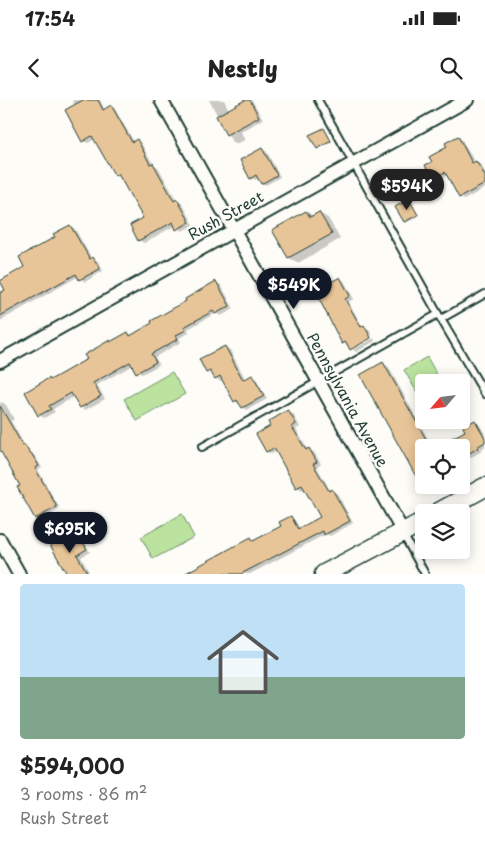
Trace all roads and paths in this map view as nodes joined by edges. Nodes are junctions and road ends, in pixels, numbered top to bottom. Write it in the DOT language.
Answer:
graph roads {
  1 [pos="161,100"];
  2 [pos="318,100"];
  3 [pos="467,100"];
  4 [pos="355,163"];
  5 [pos="234,230"];
  6 [pos="485,294"];
  7 [pos="439,316"];
  8 [pos="0,361"];
  9 [pos="318,381"];
  10 [pos="485,394"];
  11 [pos="202,447"];
  12 [pos="485,487"];
  13 [pos="454,504"];
  14 [pos="415,526"];
  15 [pos="403,532"];
  16 [pos="0,540"];
  17 [pos="19,574"];
  18 [pos="324,574"];
  19 [pos="424,574"];
  1 -- 5 [label="street, Pennsylvania Avenue"];
  2 -- 4 [label="lane"];
  3 -- 4 [label="street, Rush Street"];
  4 -- 5 [label="street, Rush Street"];
  4 -- 7 [label="lane"];
  5 -- 8 [label="street, Rush Street"];
  5 -- 9 [label="street, Pennsylvania Avenue"];
  6 -- 7 [label="lane"];
  7 -- 9 [label="lane"];
  7 -- 10 [label="lane"];
  9 -- 11 [label="lane"];
  9 -- 15 [label="street, Pennsylvania Avenue"];
  12 -- 13 [label="street"];
  14 -- 15 [label="street"];
  15 -- 18 [label="street"];
  15 -- 19 [label="lane"];
  16 -- 17 [label="street"];
}
